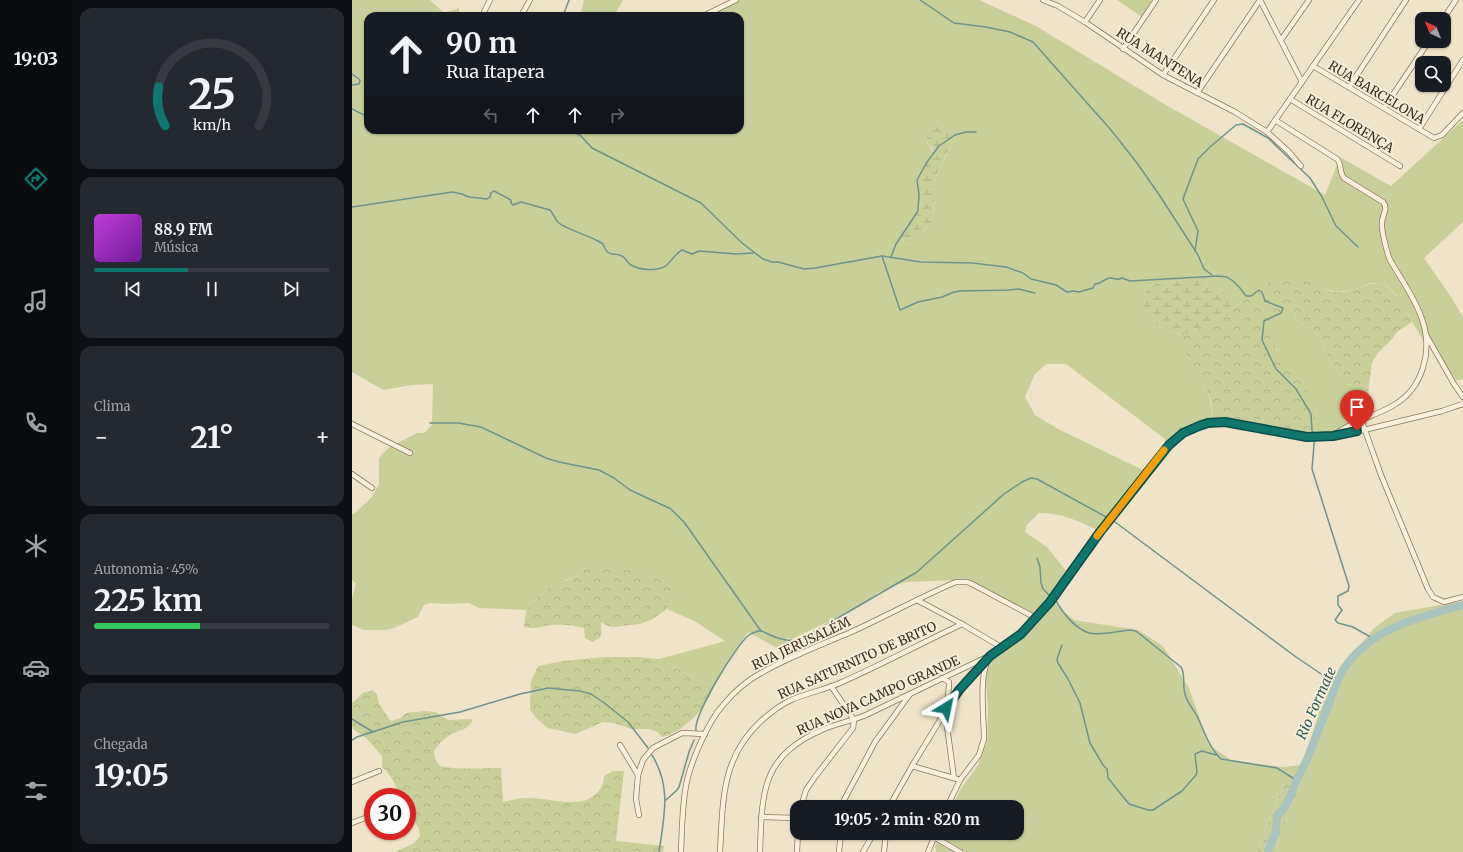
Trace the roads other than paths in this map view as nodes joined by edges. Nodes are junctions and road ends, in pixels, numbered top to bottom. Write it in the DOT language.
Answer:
graph roads {
  1 [pos="490,0"];
  2 [pos="530,0"];
  3 [pos="736,0"];
  4 [pos="1043,0"];
  5 [pos="1100,0"];
  6 [pos="1156,0"];
  7 [pos="1214,0"];
  8 [pos="1260,0"];
  9 [pos="1308,0"];
  10 [pos="1359,0"];
  11 [pos="1406,0"];
  12 [pos="1456,0"];
  13 [pos="484,12"];
  14 [pos="523,12"];
  15 [pos="711,12"];
  16 [pos="1448,12"];
  17 [pos="1084,22"];
  18 [pos="1281,40"];
  19 [pos="1423,48"];
  20 [pos="1123,49"];
  21 [pos="1463,60"];
  22 [pos="1313,66"];
  23 [pos="1163,75"];
  24 [pos="1302,82"];
  25 [pos="1349,87"];
  26 [pos="1197,93"];
  27 [pos="1290,99"];
  28 [pos="1384,108"];
  29 [pos="1463,113"];
  30 [pos="1275,120"];
  31 [pos="1418,129"];
  32 [pos="1267,132"];
  33 [pos="1300,166"];
  34 [pos="1400,166"];
  35 [pos="1425,333"];
  36 [pos="1463,397"];
  37 [pos="1463,404"];
  38 [pos="1361,419"];
  39 [pos="352,424"];
  40 [pos="1364,430"];
  41 [pos="1333,436"];
  42 [pos="410,453"];
  43 [pos="352,474"];
  44 [pos="372,488"];
  45 [pos="1463,597"];
  46 [pos="917,600"];
  47 [pos="1036,618"];
  48 [pos="962,624"];
  49 [pos="1002,647"];
  50 [pos="990,656"];
  51 [pos="986,661"];
  52 [pos="942,678"];
  53 [pos="831,686"];
  54 [pos="911,693"];
  55 [pos="946,708"];
  56 [pos="854,720"];
  57 [pos="705,734"];
  58 [pos="620,745"];
  59 [pos="912,766"];
  60 [pos="379,771"];
  61 [pos="638,775"];
  62 [pos="954,778"];
  63 [pos="960,780"];
  64 [pos="352,782"];
  65 [pos="802,800"];
  66 [pos="844,800"];
  67 [pos="893,800"];
  68 [pos="950,800"];
  69 [pos="639,815"];
  70 [pos="761,817"];
  71 [pos="364,818"];
  72 [pos="790,818"];
  73 [pos="352,823"];
  74 [pos="798,840"];
  75 [pos="840,840"];
  76 [pos="870,840"];
  77 [pos="885,840"];
  78 [pos="933,840"];
  79 [pos="942,840"];
  80 [pos="929,851"];
  81 [pos="681,852"];
  82 [pos="720,852"];
  83 [pos="760,852"];
  84 [pos="797,852"];
  85 [pos="839,852"];
  86 [pos="862,852"];
  87 [pos="884,852"];
  88 [pos="960,852"];
  1 -- 13 [label="street"];
  2 -- 14 [label="street"];
  3 -- 15 [label="street"];
  4 -- 17 [label="street, RUA MANTENA"];
  5 -- 17 [label="street"];
  6 -- 20 [label="street"];
  7 -- 23 [label="street"];
  8 -- 18 [label="street"];
  8 -- 26 [label="street"];
  9 -- 18 [label="street"];
  10 -- 22 [label="street"];
  11 -- 25 [label="street"];
  12 -- 16 [label="street"];
  17 -- 20 [label="street, RUA MANTENA"];
  18 -- 24 [label="street"];
  19 -- 28 [label="street"];
  20 -- 23 [label="street, RUA MANTENA"];
  21 -- 31 [label="street"];
  22 -- 24 [label="street"];
  22 -- 25 [label="street, RUA BARCELONA"];
  23 -- 26 [label="street, RUA MANTENA"];
  24 -- 27 [label="street"];
  25 -- 28 [label="street, RUA BARCELONA"];
  26 -- 32 [label="street, RUA MANTENA"];
  27 -- 30 [label="street"];
  27 -- 34 [label="street, RUA FLORENÇA"];
  28 -- 31 [label="street, RUA BARCELONA"];
  29 -- 31 [label="street, RUA BARCELONA"];
  30 -- 32 [label="street"];
  30 -- 35 [label="street"];
  32 -- 33 [label="street, RUA MANTENA"];
  35 -- 36 [label="street"];
  35 -- 38 [label="street"];
  37 -- 40 [label="street"];
  38 -- 40 [label="street"];
  38 -- 41 [label="street"];
  39 -- 42 [label="street"];
  40 -- 41 [label="street"];
  40 -- 45 [label="street"];
  41 -- 47 [label="street"];
  43 -- 44 [label="street"];
  46 -- 47 [label="street, RUA JERUSALÉM"];
  46 -- 48 [label="street"];
  46 -- 57 [label="street, RUA JERUSALÉM"];
  47 -- 49 [label="street"];
  48 -- 49 [label="street"];
  48 -- 53 [label="street, RUA SATURNITO DE BRITO"];
  49 -- 50 [label="street"];
  50 -- 51 [label="street"];
  50 -- 52 [label="street, RUA NOVA CAMPO GRANDE"];
  51 -- 55 [label="street"];
  51 -- 63 [label="street"];
  52 -- 54 [label="street, RUA NOVA CAMPO GRANDE"];
  52 -- 55 [label="street"];
  53 -- 56 [label="street"];
  53 -- 82 [label="street, RUA SATURNITO DE BRITO"];
  54 -- 56 [label="street, RUA NOVA CAMPO GRANDE"];
  54 -- 66 [label="street"];
  55 -- 59 [label="street"];
  55 -- 62 [label="street"];
  56 -- 65 [label="street"];
  56 -- 70 [label="street, RUA NOVA CAMPO GRANDE"];
  57 -- 61 [label="street"];
  57 -- 81 [label="street, RUA JERUSALÉM"];
  58 -- 61 [label="street"];
  59 -- 62 [label="street"];
  59 -- 67 [label="street"];
  60 -- 64 [label="street"];
  61 -- 69 [label="street"];
  62 -- 63 [label="street"];
  63 -- 68 [label="street"];
  70 -- 72 [label="street"];
  70 -- 83 [label="street, RUA NOVA CAMPO GRANDE"];
  71 -- 73 [label="street"];
  74 -- 84 [label="street"];
  75 -- 85 [label="street"];
  76 -- 86 [label="street"];
  77 -- 87 [label="street"];
  78 -- 80 [label="street"];
  79 -- 88 [label="street"];
}
